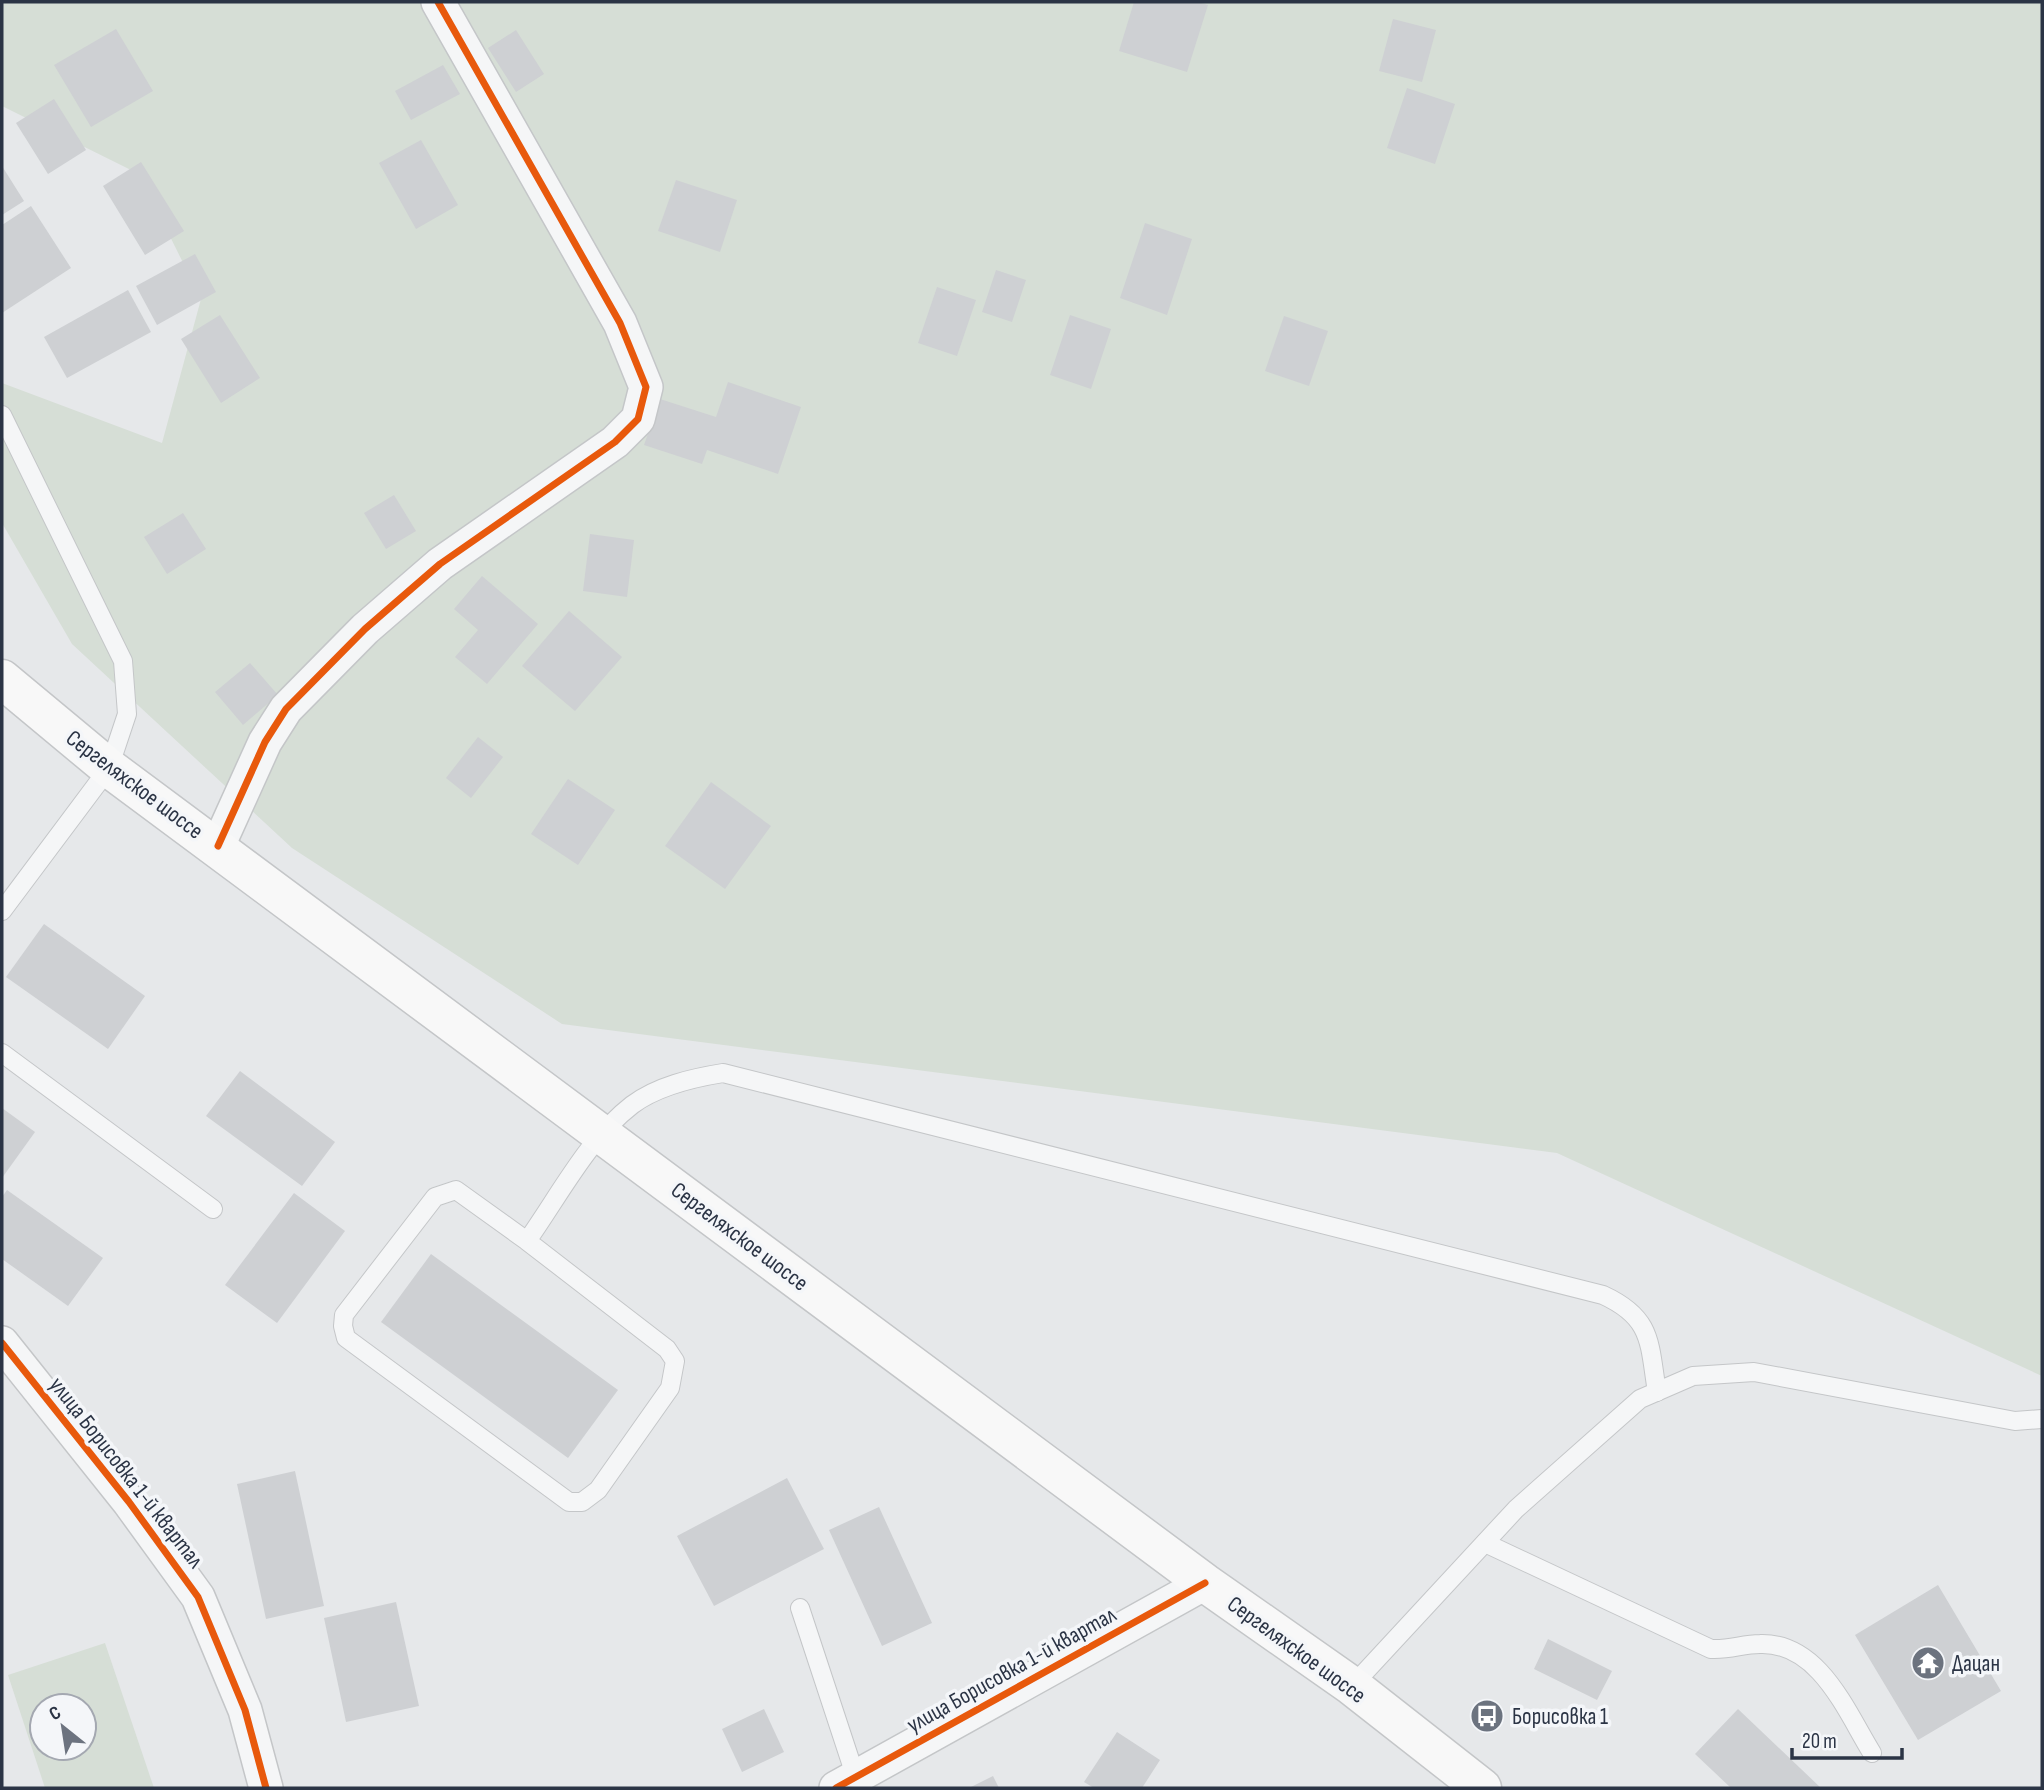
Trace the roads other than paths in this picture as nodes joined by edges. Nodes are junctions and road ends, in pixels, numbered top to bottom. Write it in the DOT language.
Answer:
graph roads {
  1 [pos="438,2"];
  2 [pos="2,415"];
  3 [pos="2,679"];
  4 [pos="109,768"];
  5 [pos="218,846"];
  6 [pos="2,911"];
  7 [pos="2,1053"];
  8 [pos="602,1133"];
  9 [pos="213,1209"];
  10 [pos="527,1241"];
  11 [pos="2,1343"];
  12 [pos="1657,1392"];
  13 [pos="2042,1419"];
  14 [pos="1485,1543"];
  15 [pos="1205,1583"];
  16 [pos="800,1608"];
  17 [pos="1352,1686"];
  18 [pos="1872,1753"];
  19 [pos="851,1785"];
  20 [pos="266,1788"];
  21 [pos="1482,1788"];
  1 -- 5 [label="street"];
  2 -- 4 [label="lane"];
  3 -- 4 [label="main road, Сергеляхское шоссе"];
  4 -- 5 [label="main road, Сергеляхское шоссе"];
  4 -- 6 [label="lane"];
  5 -- 8 [label="main road, Сергеляхское шоссе"];
  7 -- 9 [label="lane"];
  8 -- 10 [label="lane"];
  8 -- 12 [label="lane"];
  8 -- 15 [label="main road, Сергеляхское шоссе"];
  10 -- 10 [label="lane"];
  11 -- 20 [label="street, улица Борисовка 1-й квартал"];
  12 -- 13 [label="lane"];
  12 -- 14 [label="lane"];
  14 -- 17 [label="lane"];
  14 -- 18 [label="lane"];
  15 -- 17 [label="main road, Сергеляхское шоссе"];
  15 -- 19 [label="street, улица Борисовка 1-й квартал"];
  16 -- 19 [label="lane"];
  17 -- 21 [label="main road, Сергеляхское шоссе"];
}
